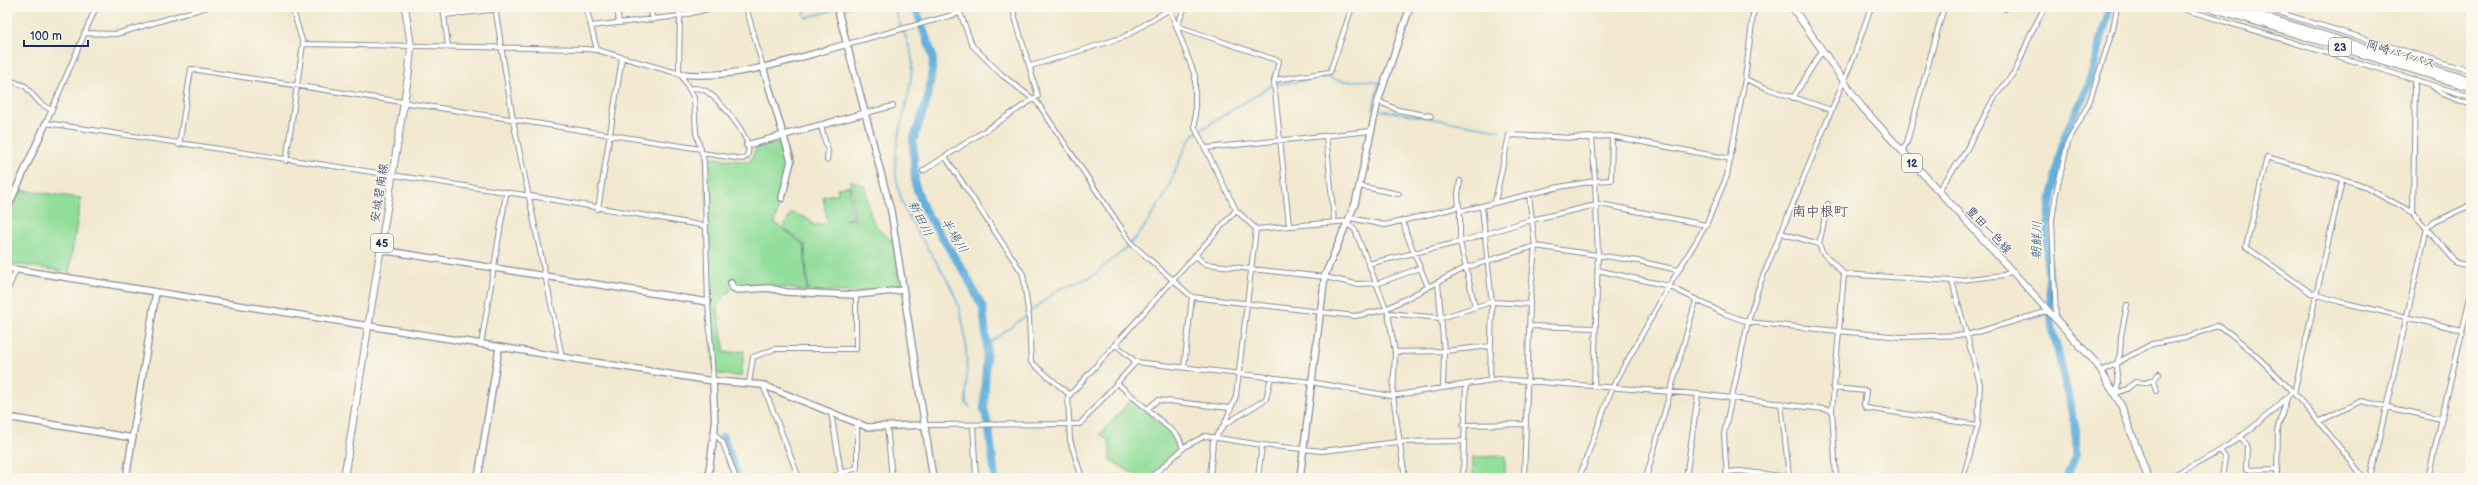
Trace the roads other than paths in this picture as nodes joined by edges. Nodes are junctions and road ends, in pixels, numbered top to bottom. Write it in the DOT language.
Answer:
graph roads {
  1 [pos="208,7"];
  2 [pos="292,7"];
  3 [pos="405,7"];
  4 [pos="443,7"];
  5 [pos="520,7"];
  6 [pos="586,7"];
  7 [pos="617,7"];
  8 [pos="650,7"];
  9 [pos="677,7"];
  10 [pos="715,7"];
  11 [pos="746,7"];
  12 [pos="838,7"];
  13 [pos="958,7"];
  14 [pos="1012,7"];
  15 [pos="1186,7"];
  16 [pos="1352,7"];
  17 [pos="1410,7"];
  18 [pos="1754,7"];
  19 [pos="1792,7"];
  20 [pos="1871,7"];
  21 [pos="1944,7"];
  22 [pos="2044,7"];
  23 [pos="2117,7"];
  24 [pos="2181,7"];
  25 [pos="2210,7"];
  26 [pos="2231,7"];
  27 [pos="2261,7"];
  28 [pos="94,8"];
  29 [pos="1169,8"];
  30 [pos="495,9"];
  31 [pos="960,14"];
  32 [pos="445,15"];
  33 [pos="680,16"];
  34 [pos="653,20"];
  35 [pos="619,23"];
  36 [pos="591,26"];
  37 [pos="1177,26"];
  38 [pos="2272,29"];
  39 [pos="84,33"];
  40 [pos="2271,36"];
  41 [pos="302,44"];
  42 [pos="847,44"];
  43 [pos="411,46"];
  44 [pos="448,46"];
  45 [pos="500,47"];
  46 [pos="597,50"];
  47 [pos="1822,51"];
  48 [pos="622,58"];
  49 [pos="1031,66"];
  50 [pos="763,67"];
  51 [pos="2471,71"];
  52 [pos="680,74"];
  53 [pos="2429,74"];
  54 [pos="7,79"];
  55 [pos="1745,79"];
  56 [pos="2471,79"];
  57 [pos="1842,81"];
  58 [pos="1274,83"];
  59 [pos="2415,83"];
  60 [pos="2431,84"];
  61 [pos="298,86"];
  62 [pos="2471,87"];
  63 [pos="688,88"];
  64 [pos="2471,91"];
  65 [pos="2471,97"];
  66 [pos="1793,98"];
  67 [pos="1034,99"];
  68 [pos="1378,101"];
  69 [pos="404,102"];
  70 [pos="2471,105"];
  71 [pos="894,106"];
  72 [pos="51,110"];
  73 [pos="1831,110"];
  74 [pos="866,113"];
  75 [pos="1431,116"];
  76 [pos="513,120"];
  77 [pos="46,123"];
  78 [pos="821,126"];
  79 [pos="1371,131"];
  80 [pos="610,135"];
  81 [pos="1326,135"];
  82 [pos="784,136"];
  83 [pos="1612,136"];
  84 [pos="1592,137"];
  85 [pos="1281,140"];
  86 [pos="179,145"];
  87 [pos="747,145"];
  88 [pos="1206,148"];
  89 [pos="702,151"];
  90 [pos="1902,151"];
  91 [pos="946,158"];
  92 [pos="1731,159"];
  93 [pos="827,160"];
  94 [pos="286,161"];
  95 [pos="923,171"];
  96 [pos="392,177"];
  97 [pos="1460,181"];
  98 [pos="1595,181"];
  99 [pos="2342,181"];
  100 [pos="1359,186"];
  101 [pos="1938,191"];
  102 [pos="506,194"];
  103 [pos="1399,194"];
  104 [pos="1528,195"];
  105 [pos="530,197"];
  106 [pos="782,198"];
  107 [pos="1495,202"];
  108 [pos="1828,204"];
  109 [pos="1597,205"];
  110 [pos="2471,205"];
  111 [pos="1482,206"];
  112 [pos="7,209"];
  113 [pos="598,209"];
  114 [pos="1460,209"];
  115 [pos="1236,210"];
  116 [pos="2413,213"];
  117 [pos="1403,220"];
  118 [pos="1531,220"];
  119 [pos="1334,221"];
  120 [pos="1349,221"];
  121 [pos="1289,225"];
  122 [pos="1706,225"];
  123 [pos="706,226"];
  124 [pos="2427,228"];
  125 [pos="1256,229"];
  126 [pos="1781,232"];
  127 [pos="1485,235"];
  128 [pos="1460,242"];
  129 [pos="1819,244"];
  130 [pos="1535,246"];
  131 [pos="381,250"];
  132 [pos="1414,252"];
  133 [pos="1598,254"];
  134 [pos="1195,255"];
  135 [pos="1487,261"];
  136 [pos="1368,264"];
  137 [pos="2471,266"];
  138 [pos="494,267"];
  139 [pos="7,268"];
  140 [pos="1420,268"];
  141 [pos="1466,268"];
  142 [pos="1251,269"];
  143 [pos="16,270"];
  144 [pos="1597,270"];
  145 [pos="1678,270"];
  146 [pos="2012,271"];
  147 [pos="1844,274"];
  148 [pos="1325,277"];
  149 [pos="546,278"];
  150 [pos="1172,280"];
  151 [pos="1952,281"];
  152 [pos="731,283"];
  153 [pos="1376,283"];
  154 [pos="1438,283"];
  155 [pos="1669,286"];
  156 [pos="1428,287"];
  157 [pos="903,290"];
  158 [pos="7,291"];
  159 [pos="156,292"];
  160 [pos="2471,293"];
  161 [pos="856,295"];
  162 [pos="2316,295"];
  163 [pos="1192,297"];
  164 [pos="1696,300"];
  165 [pos="708,302"];
  166 [pos="1491,302"];
  167 [pos="1247,304"];
  168 [pos="1530,304"];
  169 [pos="2127,305"];
  170 [pos="1475,307"];
  171 [pos="2047,309"];
  172 [pos="1387,310"];
  173 [pos="1319,312"];
  174 [pos="1441,318"];
  175 [pos="2055,318"];
  176 [pos="2406,318"];
  177 [pos="1748,322"];
  178 [pos="1529,326"];
  179 [pos="368,327"];
  180 [pos="1596,328"];
  181 [pos="2462,330"];
  182 [pos="1838,331"];
  183 [pos="1967,335"];
  184 [pos="481,344"];
  185 [pos="1116,344"];
  186 [pos="1491,346"];
  187 [pos="499,348"];
  188 [pos="1444,351"];
  189 [pos="1395,352"];
  190 [pos="562,357"];
  191 [pos="1136,362"];
  192 [pos="2117,362"];
  193 [pos="1184,367"];
  194 [pos="2102,371"];
  195 [pos="1239,374"];
  196 [pos="2160,374"];
  197 [pos="1271,377"];
  198 [pos="1490,379"];
  199 [pos="2153,380"];
  200 [pos="712,381"];
  201 [pos="1527,381"];
  202 [pos="1311,382"];
  203 [pos="750,383"];
  204 [pos="1117,383"];
  205 [pos="1466,384"];
  206 [pos="763,385"];
  207 [pos="1594,386"];
  208 [pos="1443,388"];
  209 [pos="1612,388"];
  210 [pos="1833,388"];
  211 [pos="2156,391"];
  212 [pos="1670,392"];
  213 [pos="2293,393"];
  214 [pos="1698,394"];
  215 [pos="2117,394"];
  216 [pos="1070,395"];
  217 [pos="1393,396"];
  218 [pos="2287,398"];
  219 [pos="1732,399"];
  220 [pos="1781,403"];
  221 [pos="2387,406"];
  222 [pos="1230,408"];
  223 [pos="1147,409"];
  224 [pos="1832,410"];
  225 [pos="831,411"];
  226 [pos="7,417"];
  227 [pos="2441,419"];
  228 [pos="2320,421"];
  229 [pos="857,423"];
  230 [pos="1224,424"];
  231 [pos="1526,424"];
  232 [pos="975,425"];
  233 [pos="1069,425"];
  234 [pos="1463,425"];
  235 [pos="1978,425"];
  236 [pos="887,426"];
  237 [pos="925,426"];
  238 [pos="715,434"];
  239 [pos="2240,436"];
  240 [pos="133,438"];
  241 [pos="1214,438"];
  242 [pos="1463,441"];
  243 [pos="1398,442"];
  244 [pos="1262,445"];
  245 [pos="1183,448"];
  246 [pos="1303,449"];
  247 [pos="2220,451"];
  248 [pos="2277,470"];
  249 [pos="1726,472"];
  250 [pos="840,473"];
  251 [pos="1789,476"];
  252 [pos="126,478"];
  253 [pos="344,478"];
  254 [pos="478,478"];
  255 [pos="708,478"];
  256 [pos="736,478"];
  257 [pos="799,478"];
  258 [pos="827,478"];
  259 [pos="892,478"];
  260 [pos="933,478"];
  261 [pos="976,478"];
  262 [pos="1082,478"];
  263 [pos="1150,478"];
  264 [pos="1210,478"];
  265 [pos="1258,478"];
  266 [pos="1300,478"];
  267 [pos="1405,478"];
  268 [pos="1463,478"];
  269 [pos="1524,478"];
  270 [pos="1579,478"];
  271 [pos="1646,478"];
  272 [pos="1686,478"];
  273 [pos="1727,478"];
  274 [pos="1796,478"];
  275 [pos="1836,478"];
  276 [pos="1963,478"];
  277 [pos="2148,478"];
  278 [pos="2166,478"];
  279 [pos="2222,478"];
  280 [pos="2277,478"];
  281 [pos="2364,478"];
  282 [pos="2370,478"];
  283 [pos="2428,478"];
  1 -- 39 [label="street"];
  2 -- 41 [label="street"];
  3 -- 43 [label="main road, 安城碧南線 / 45"];
  4 -- 32 [label="street"];
  5 -- 30 [label="street"];
  6 -- 36 [label="street"];
  7 -- 35 [label="street"];
  8 -- 34 [label="street"];
  9 -- 33 [label="street"];
  10 -- 33 [label="street"];
  11 -- 50 [label="street"];
  12 -- 42 [label="street"];
  13 -- 31 [label="street"];
  14 -- 49 [label="street"];
  15 -- 37 [label="street"];
  16 -- 58 [label="street"];
  17 -- 68 [label="street"];
  18 -- 55 [label="street"];
  19 -- 47 [label="main road, 豊田一色線 / 12"];
  20 -- 57 [label="street"];
  21 -- 90 [label="street"];
  22 -- 101 [label="street"];
  23 -- 175 [label="street"];
  24 -- 40 [label="street"];
  25 -- 53 [label="highway, 岡崎バイパス / 23"];
  26 -- 56 [label="highway, 岡崎バイパス / 23"];
  27 -- 51 [label="street"];
  28 -- 39 [label="street"];
  29 -- 37 [label="street"];
  29 -- 49 [label="street"];
  30 -- 32 [label="street"];
  30 -- 45 [label="street"];
  31 -- 42 [label="street"];
  31 -- 67 [label="street"];
  32 -- 44 [label="street"];
  33 -- 34 [label="street"];
  33 -- 52 [label="street"];
  34 -- 35 [label="street"];
  35 -- 36 [label="street"];
  36 -- 46 [label="street"];
  37 -- 58 [label="street"];
  37 -- 88 [label="street"];
  38 -- 40 [label="street"];
  39 -- 72 [label="street"];
  40 -- 60 [label="street"];
  41 -- 43 [label="street"];
  41 -- 61 [label="street"];
  42 -- 50 [label="street"];
  42 -- 74 [label="street"];
  43 -- 44 [label="street"];
  43 -- 69 [label="main road, 安城碧南線 / 45"];
  44 -- 45 [label="street"];
  45 -- 46 [label="street"];
  45 -- 76 [label="street"];
  46 -- 48 [label="street"];
  47 -- 57 [label="main road, 豊田一色線 / 12"];
  47 -- 66 [label="street"];
  48 -- 52 [label="street"];
  48 -- 80 [label="street"];
  49 -- 67 [label="street"];
  50 -- 52 [label="street"];
  50 -- 82 [label="street"];
  52 -- 63 [label="street"];
  53 -- 62 [label="highway, 岡崎バイパス / 23"];
  53 -- 64 [label="highway, 23"];
  54 -- 72 [label="street"];
  55 -- 66 [label="street"];
  55 -- 92 [label="street"];
  57 -- 73 [label="street"];
  57 -- 90 [label="main road, 豊田一色線 / 12"];
  58 -- 85 [label="street"];
  59 -- 116 [label="street"];
  60 -- 65 [label="street"];
  60 -- 70 [label="street"];
  61 -- 69 [label="street"];
  61 -- 86 [label="street"];
  61 -- 94 [label="street"];
  63 -- 87 [label="street"];
  63 -- 89 [label="street"];
  66 -- 73 [label="street"];
  67 -- 91 [label="street"];
  67 -- 150 [label="street"];
  68 -- 75 [label="street"];
  68 -- 79 [label="street"];
  69 -- 76 [label="street"];
  69 -- 96 [label="main road, 安城碧南線 / 45"];
  71 -- 74 [label="street"];
  72 -- 77 [label="street"];
  73 -- 126 [label="street"];
  74 -- 78 [label="street"];
  74 -- 157 [label="street"];
  76 -- 80 [label="street"];
  76 -- 105 [label="street"];
  77 -- 86 [label="street"];
  77 -- 112 [label="street"];
  78 -- 82 [label="street"];
  78 -- 93 [label="street"];
  79 -- 81 [label="street"];
  79 -- 100 [label="street"];
  80 -- 89 [label="street"];
  80 -- 113 [label="street"];
  81 -- 85 [label="street"];
  81 -- 119 [label="street"];
  82 -- 87 [label="street"];
  82 -- 106 [label="street"];
  83 -- 84 [label="street"];
  83 -- 92 [label="street"];
  83 -- 98 [label="street"];
  84 -- 98 [label="street"];
  84 -- 107 [label="street"];
  85 -- 88 [label="street"];
  85 -- 121 [label="street"];
  86 -- 94 [label="street"];
  87 -- 89 [label="street"];
  88 -- 115 [label="street"];
  89 -- 123 [label="street"];
  90 -- 101 [label="main road, 豊田一色線 / 12"];
  91 -- 95 [label="street"];
  91 -- 216 [label="street"];
  92 -- 122 [label="street"];
  94 -- 96 [label="street"];
  96 -- 102 [label="street"];
  96 -- 131 [label="main road, 安城碧南線 / 45"];
  97 -- 114 [label="street"];
  98 -- 104 [label="street"];
  98 -- 109 [label="street"];
  99 -- 116 [label="street"];
  99 -- 162 [label="street"];
  99 -- 162 [label="street"];
  100 -- 103 [label="street"];
  100 -- 120 [label="street"];
  101 -- 146 [label="main road, 豊田一色線 / 12"];
  102 -- 105 [label="street"];
  102 -- 138 [label="street"];
  104 -- 107 [label="street"];
  104 -- 118 [label="street"];
  105 -- 113 [label="street"];
  105 -- 149 [label="street"];
  107 -- 111 [label="street"];
  108 -- 129 [label="street"];
  109 -- 118 [label="street"];
  109 -- 122 [label="street"];
  109 -- 133 [label="street"];
  110 -- 124 [label="street"];
  111 -- 114 [label="street"];
  111 -- 127 [label="street"];
  113 -- 123 [label="street"];
  114 -- 117 [label="street"];
  114 -- 128 [label="street"];
  115 -- 125 [label="street"];
  115 -- 134 [label="street"];
  116 -- 124 [label="street"];
  117 -- 120 [label="street"];
  117 -- 132 [label="street"];
  118 -- 127 [label="street"];
  118 -- 130 [label="street"];
  119 -- 120 [label="street"];
  119 -- 121 [label="street"];
  120 -- 136 [label="street"];
  120 -- 148 [label="street"];
  121 -- 125 [label="street"];
  122 -- 145 [label="street"];
  123 -- 165 [label="street"];
  124 -- 137 [label="street"];
  124 -- 176 [label="street"];
  125 -- 142 [label="street"];
  126 -- 129 [label="street"];
  126 -- 177 [label="street"];
  127 -- 128 [label="street"];
  127 -- 135 [label="street"];
  128 -- 132 [label="street"];
  128 -- 141 [label="street"];
  129 -- 147 [label="street"];
  130 -- 133 [label="street"];
  130 -- 135 [label="street"];
  130 -- 168 [label="street"];
  131 -- 138 [label="street"];
  131 -- 179 [label="main road, 安城碧南線 / 45"];
  132 -- 136 [label="street"];
  132 -- 140 [label="street"];
  133 -- 144 [label="street"];
  133 -- 145 [label="street"];
  134 -- 142 [label="street"];
  134 -- 150 [label="street"];
  135 -- 141 [label="street"];
  135 -- 166 [label="street"];
  136 -- 153 [label="street"];
  138 -- 149 [label="street"];
  138 -- 184 [label="street"];
  139 -- 143 [label="street"];
  140 -- 153 [label="street"];
  140 -- 156 [label="street"];
  141 -- 154 [label="street"];
  141 -- 170 [label="street"];
  142 -- 148 [label="street"];
  142 -- 167 [label="street"];
  143 -- 158 [label="street"];
  143 -- 159 [label="street"];
  144 -- 155 [label="street"];
  144 -- 180 [label="street"];
  145 -- 155 [label="street"];
  146 -- 151 [label="street"];
  146 -- 171 [label="main road, 豊田一色線 / 12"];
  147 -- 151 [label="street"];
  147 -- 182 [label="street"];
  148 -- 153 [label="street"];
  148 -- 173 [label="street"];
  149 -- 165 [label="street"];
  149 -- 190 [label="street"];
  150 -- 163 [label="street"];
  150 -- 185 [label="street"];
  151 -- 183 [label="street"];
  152 -- 161 [label="street"];
  153 -- 172 [label="street"];
  154 -- 156 [label="street"];
  154 -- 174 [label="street"];
  155 -- 164 [label="street"];
  155 -- 209 [label="street"];
  156 -- 172 [label="street"];
  157 -- 161 [label="street"];
  157 -- 237 [label="street"];
  159 -- 179 [label="street"];
  159 -- 240 [label="street"];
  160 -- 181 [label="street"];
  161 -- 203 [label="street"];
  162 -- 176 [label="street"];
  162 -- 213 [label="street"];
  163 -- 167 [label="street"];
  163 -- 193 [label="street"];
  164 -- 177 [label="street"];
  164 -- 212 [label="street"];
  165 -- 200 [label="street"];
  166 -- 168 [label="street"];
  166 -- 170 [label="street"];
  166 -- 186 [label="street"];
  167 -- 173 [label="street"];
  167 -- 195 [label="street"];
  168 -- 178 [label="street"];
  169 -- 192 [label="street"];
  170 -- 174 [label="street"];
  171 -- 175 [label="main road, 豊田一色線 / 12"];
  171 -- 183 [label="street"];
  172 -- 173 [label="street"];
  172 -- 174 [label="street"];
  172 -- 189 [label="street"];
  173 -- 202 [label="street"];
  174 -- 188 [label="street"];
  175 -- 194 [label="main road, 豊田一色線 / 12"];
  176 -- 181 [label="street"];
  176 -- 221 [label="street"];
  177 -- 182 [label="street"];
  177 -- 219 [label="street"];
  178 -- 180 [label="street"];
  178 -- 201 [label="street"];
  179 -- 184 [label="street"];
  179 -- 253 [label="main road, 安城碧南線 / 45"];
  180 -- 207 [label="street"];
  181 -- 227 [label="street"];
  182 -- 183 [label="street"];
  182 -- 210 [label="street"];
  183 -- 235 [label="street"];
  184 -- 187 [label="street"];
  185 -- 191 [label="street"];
  185 -- 216 [label="street"];
  186 -- 188 [label="street"];
  186 -- 198 [label="street"];
  187 -- 190 [label="street"];
  187 -- 254 [label="street"];
  188 -- 189 [label="street"];
  188 -- 208 [label="street"];
  189 -- 217 [label="street"];
  190 -- 200 [label="street"];
  191 -- 193 [label="street"];
  191 -- 204 [label="street"];
  192 -- 194 [label="street"];
  192 -- 213 [label="street"];
  192 -- 215 [label="street"];
  193 -- 195 [label="street"];
  194 -- 215 [label="main road, 豊田一色線 / 12"];
  195 -- 197 [label="street"];
  195 -- 222 [label="street"];
  196 -- 199 [label="street"];
  197 -- 202 [label="street"];
  197 -- 230 [label="street"];
  198 -- 201 [label="street"];
  198 -- 205 [label="street"];
  199 -- 211 [label="street"];
  199 -- 215 [label="street"];
  200 -- 203 [label="street"];
  200 -- 238 [label="street"];
  201 -- 207 [label="street"];
  201 -- 231 [label="street"];
  202 -- 217 [label="street"];
  202 -- 246 [label="street"];
  203 -- 206 [label="street"];
  204 -- 223 [label="street"];
  204 -- 233 [label="street"];
  205 -- 208 [label="street"];
  205 -- 234 [label="street"];
  206 -- 225 [label="street"];
  206 -- 257 [label="street"];
  207 -- 209 [label="street"];
  208 -- 217 [label="street"];
  209 -- 212 [label="street"];
  209 -- 270 [label="street"];
  210 -- 224 [label="street"];
  210 -- 235 [label="street"];
  212 -- 214 [label="street"];
  212 -- 271 [label="street"];
  213 -- 218 [label="street"];
  213 -- 228 [label="street"];
  214 -- 219 [label="street"];
  214 -- 272 [label="street"];
  215 -- 277 [label="main road, 豊田一色線 / 12"];
  216 -- 233 [label="street"];
  217 -- 243 [label="street"];
  218 -- 239 [label="street"];
  218 -- 248 [label="street"];
  219 -- 220 [label="street"];
  219 -- 249 [label="street"];
  220 -- 224 [label="street"];
  220 -- 251 [label="street"];
  221 -- 227 [label="street"];
  221 -- 228 [label="street"];
  221 -- 282 [label="street"];
  222 -- 223 [label="street"];
  222 -- 230 [label="street"];
  223 -- 245 [label="street"];
  224 -- 275 [label="street"];
  225 -- 229 [label="street"];
  225 -- 250 [label="street"];
  226 -- 240 [label="street"];
  227 -- 283 [label="street"];
  228 -- 281 [label="street"];
  229 -- 236 [label="street"];
  229 -- 250 [label="street"];
  230 -- 241 [label="street"];
  231 -- 234 [label="street"];
  231 -- 269 [label="street"];
  232 -- 233 [label="street"];
  232 -- 237 [label="street"];
  232 -- 261 [label="street"];
  233 -- 262 [label="street"];
  234 -- 242 [label="street"];
  235 -- 276 [label="street"];
  236 -- 237 [label="street"];
  236 -- 259 [label="street"];
  237 -- 260 [label="street"];
  238 -- 255 [label="street"];
  238 -- 256 [label="street"];
  239 -- 247 [label="street"];
  239 -- 248 [label="street"];
  240 -- 252 [label="street"];
  241 -- 244 [label="street"];
  241 -- 245 [label="street"];
  241 -- 264 [label="street"];
  242 -- 243 [label="street"];
  242 -- 268 [label="street"];
  243 -- 246 [label="street"];
  243 -- 267 [label="street"];
  244 -- 246 [label="street"];
  244 -- 265 [label="street"];
  245 -- 263 [label="street"];
  246 -- 266 [label="street"];
  247 -- 278 [label="street"];
  247 -- 279 [label="street"];
  248 -- 280 [label="street"];
  249 -- 251 [label="street"];
  249 -- 273 [label="street"];
  250 -- 258 [label="street"];
  251 -- 274 [label="street"];
}
